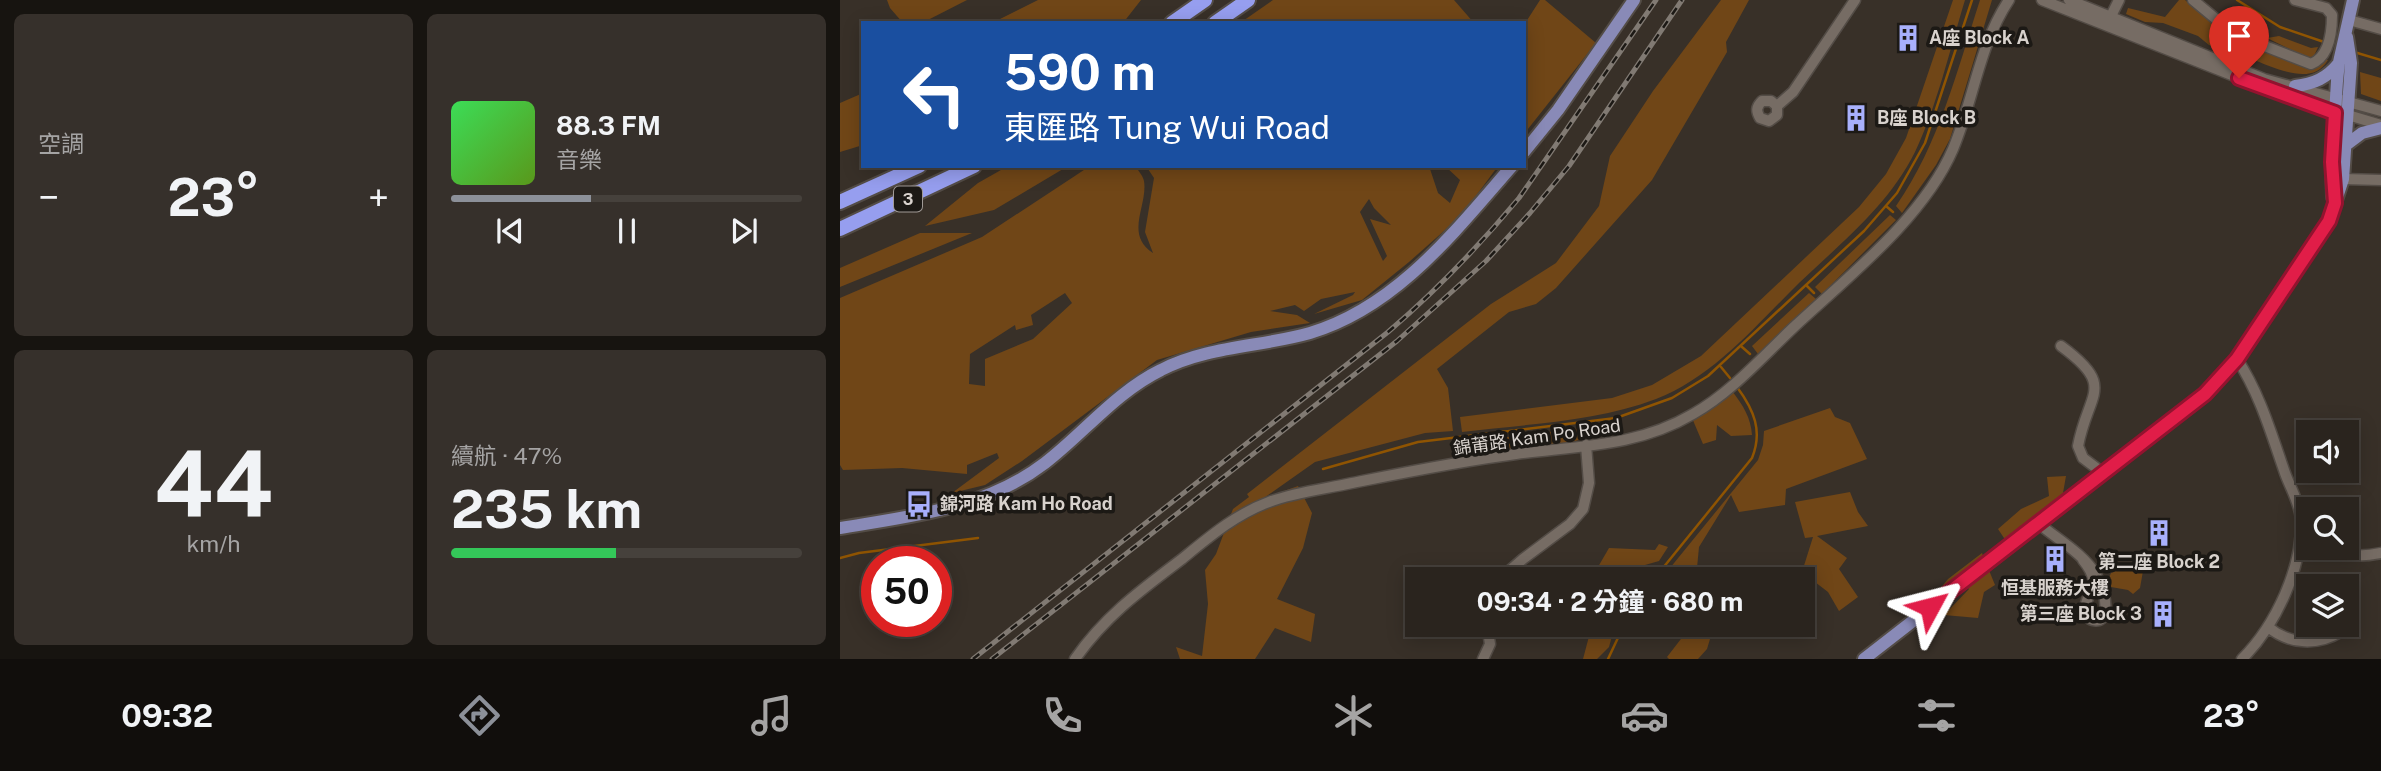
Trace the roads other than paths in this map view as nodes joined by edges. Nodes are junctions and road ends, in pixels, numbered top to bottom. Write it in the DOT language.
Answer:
graph roads {
  1 [pos="1205,0"];
  2 [pos="1248,0"];
  3 [pos="1634,0"];
  4 [pos="1855,0"];
  5 [pos="2010,0"];
  6 [pos="2042,0"];
  7 [pos="2069,0"];
  8 [pos="2119,0"];
  9 [pos="2193,0"];
  10 [pos="2295,0"];
  11 [pos="2353,0"];
  12 [pos="2110,16"];
  13 [pos="1175,21"];
  14 [pos="1218,21"];
  15 [pos="2348,29"];
  16 [pos="2381,29"];
  17 [pos="2345,63"];
  18 [pos="2295,86"];
  19 [pos="2342,100"];
  20 [pos="1777,106"];
  21 [pos="2381,111"];
  22 [pos="2342,115"];
  23 [pos="2381,127"];
  24 [pos="2346,145"];
  25 [pos="1526,150"];
  26 [pos="915,168"];
  27 [pos="970,168"];
  28 [pos="1510,168"];
  29 [pos="2343,178"];
  30 [pos="2381,180"];
  31 [pos="840,202"];
  32 [pos="2335,203"];
  33 [pos="840,229"];
  34 [pos="2061,345"];
  35 [pos="2237,359"];
  36 [pos="1586,445"];
  37 [pos="2103,473"];
  38 [pos="2296,502"];
  39 [pos="2038,523"];
  40 [pos="840,528"];
  41 [pos="2381,553"];
  42 [pos="2359,557"];
  43 [pos="2083,560"];
  44 [pos="2297,560"];
  45 [pos="1514,567"];
  46 [pos="2267,627"];
  47 [pos="1489,637"];
  48 [pos="2330,637"];
  49 [pos="1075,659"];
  50 [pos="1483,659"];
  51 [pos="1864,659"];
  52 [pos="2242,659"];
  1 -- 13 [label="highway"];
  2 -- 14 [label="highway"];
  3 -- 25 [label="main road"];
  4 -- 20 [label="street"];
  5 -- 36 [label="street, 錦莆路 Kam Po Road"];
  6 -- 22 [label="street"];
  7 -- 12 [label="street"];
  8 -- 12 [label="street"];
  9 -- 10 [label="street"];
  11 -- 15 [label="main road"];
  12 -- 18 [label="street"];
  15 -- 16 [label="street"];
  15 -- 17 [label="main road"];
  17 -- 18 [label="main road"];
  17 -- 19 [label="main road"];
  18 -- 19 [label="street"];
  19 -- 21 [label="street"];
  19 -- 22 [label="main road"];
  22 -- 23 [label="street"];
  22 -- 24 [label="main road"];
  22 -- 32 [label="main road"];
  23 -- 24 [label="main road"];
  24 -- 29 [label="main road"];
  26 -- 31 [label="highway, 3"];
  27 -- 33 [label="highway, 3"];
  28 -- 40 [label="main road"];
  29 -- 30 [label="street"];
  29 -- 32 [label="main road"];
  32 -- 35 [label="main road"];
  34 -- 37 [label="street"];
  35 -- 37 [label="main road"];
  35 -- 38 [label="street"];
  36 -- 45 [label="street"];
  36 -- 49 [label="street, 錦莆路 Kam Po Road"];
  37 -- 39 [label="main road"];
  39 -- 43 [label="street"];
  39 -- 51 [label="main road"];
  41 -- 42 [label="street"];
  43 -- 43 [label="street"];
  44 -- 46 [label="street"];
  46 -- 48 [label="street"];
  46 -- 52 [label="street"];
  47 -- 50 [label="street"];
}
